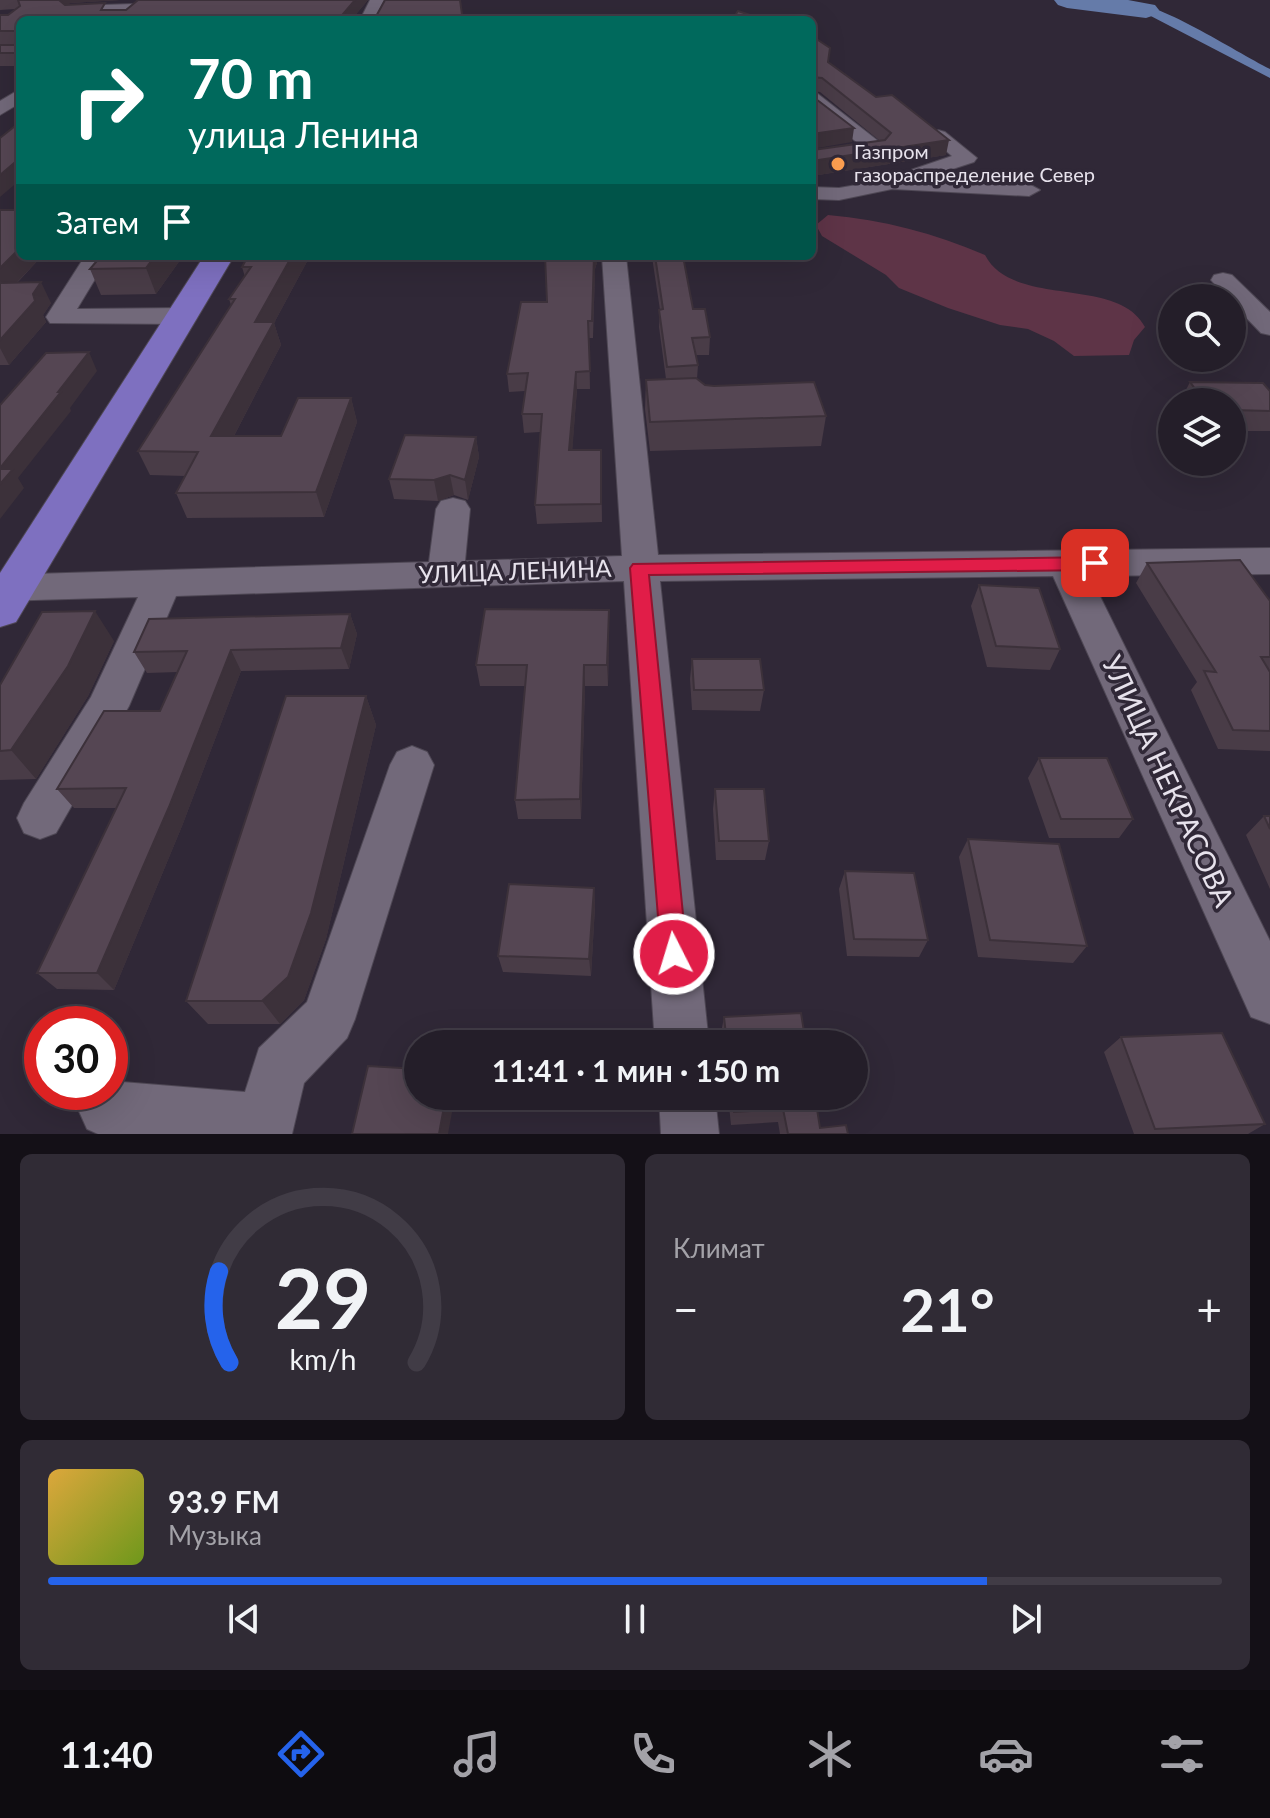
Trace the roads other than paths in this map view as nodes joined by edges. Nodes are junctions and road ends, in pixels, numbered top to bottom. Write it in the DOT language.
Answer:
graph roads {
  1 [pos="138,4"];
  2 [pos="70,10"];
  3 [pos="16,97"];
  4 [pos="816,101"];
  5 [pos="0,110"];
  6 [pos="816,156"];
  7 [pos="987,158"];
  8 [pos="1012,170"];
  9 [pos="886,185"];
  10 [pos="816,193"];
  11 [pos="95,260"];
  12 [pos="217,260"];
  13 [pos="615,260"];
  14 [pos="1223,280"];
  15 [pos="182,316"];
  16 [pos="1270,327"];
  17 [pos="453,509"];
  18 [pos="1270,561"];
  19 [pos="1066,564"];
  20 [pos="640,568"];
  21 [pos="445,574"];
  22 [pos="163,583"];
  23 [pos="5,595"];
  24 [pos="412,765"];
  25 [pos="40,818"];
  26 [pos="1270,998"];
  27 [pos="681,1030"];
  28 [pos="115,1110"];
  29 [pos="688,1110"];
  30 [pos="264,1128"];
  31 [pos="690,1134"];
  1 -- 2 [label="street"];
  3 -- 5 [label="street"];
  4 -- 6 [label="street"];
  7 -- 9 [label="street"];
  8 -- 9 [label="street"];
  9 -- 10 [label="street"];
  11 -- 15 [label="street"];
  12 -- 15 [label="main road"];
  13 -- 20 [label="street"];
  14 -- 16 [label="street"];
  15 -- 23 [label="main road"];
  17 -- 21 [label="street"];
  18 -- 19 [label="street, УЛИЦА ЛЕНИНА"];
  19 -- 20 [label="street, УЛИЦА ЛЕНИНА"];
  19 -- 26 [label="street, УЛИЦА НЕКРАСОВА"];
  20 -- 21 [label="street, УЛИЦА ЛЕНИНА"];
  20 -- 27 [label="street"];
  21 -- 22 [label="street, УЛИЦА ЛЕНИНА"];
  22 -- 23 [label="street, УЛИЦА ЛЕНИНА"];
  22 -- 25 [label="street"];
  24 -- 30 [label="street"];
  28 -- 30 [label="street"];
  29 -- 31 [label="street"];
}
